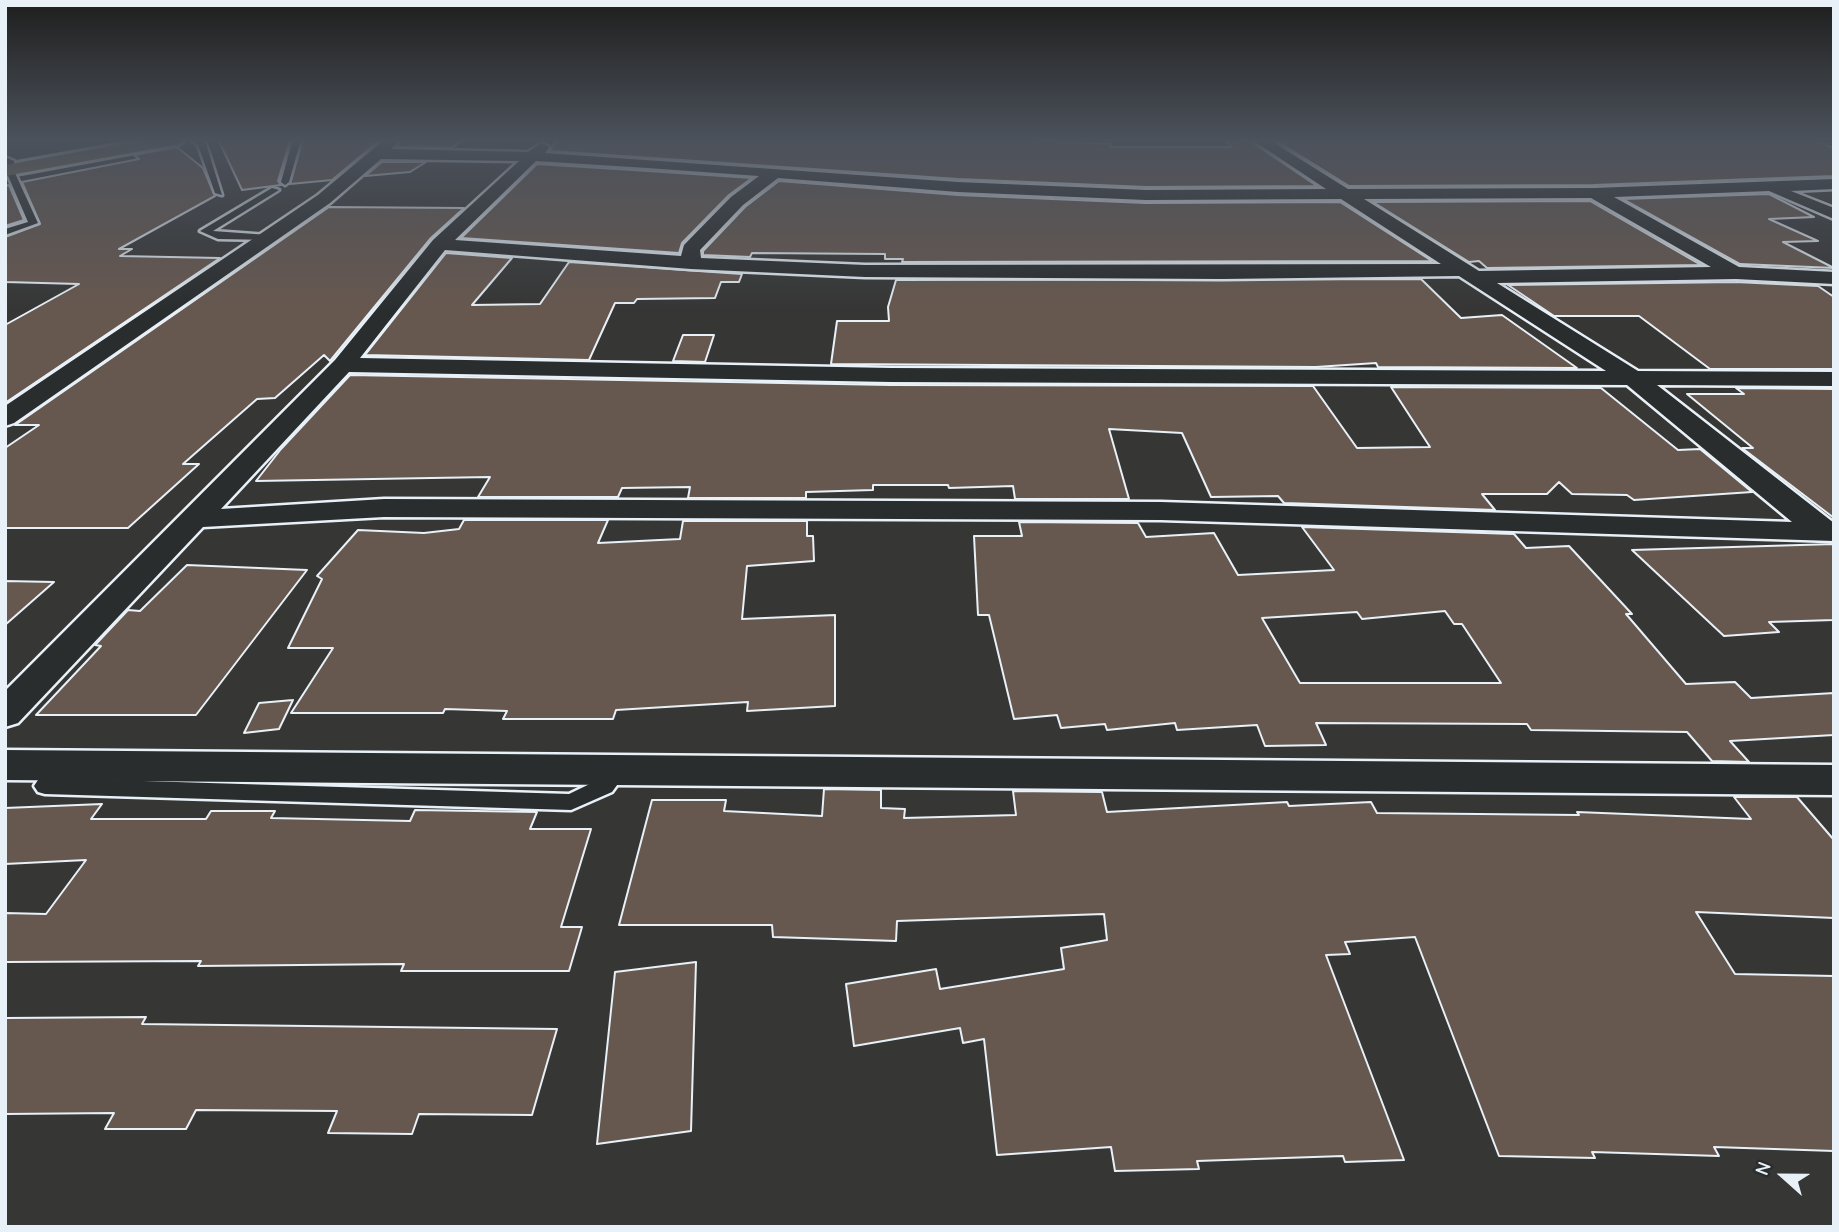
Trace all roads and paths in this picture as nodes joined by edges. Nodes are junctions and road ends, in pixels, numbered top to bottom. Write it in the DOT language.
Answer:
graph roads {
  1 [pos="21,196"];
  2 [pos="264,196"];
  3 [pos="327,196"];
  4 [pos="490,196"];
  5 [pos="743,196"];
  6 [pos="1348,196"];
  7 [pos="1600,196"];
  8 [pos="1791,196"];
  9 [pos="1834,214"];
  10 [pos="5,232"];
  11 [pos="268,237"];
  12 [pos="440,244"];
  13 [pos="691,263"];
  14 [pos="1470,273"];
  15 [pos="1736,273"];
  16 [pos="1834,278"];
  17 [pos="343,365"];
  18 [pos="1633,378"];
  19 [pos="1834,379"];
  20 [pos="5,418"];
  21 [pos="194,519"];
  22 [pos="1828,532"];
  23 [pos="5,714"];
  24 [pos="5,765"];
  25 [pos="274,780"];
  26 [pos="1834,780"];
  27 [pos="45,786"];
  1 -- 10 [label="lane"];
  2 -- 11 [label="lane"];
  3 -- 11 [label="street"];
  4 -- 12 [label="street"];
  5 -- 13 [label="street"];
  6 -- 14 [label="street"];
  7 -- 15 [label="street"];
  8 -- 9 [label="street"];
  11 -- 20 [label="street"];
  12 -- 13 [label="street"];
  12 -- 17 [label="street"];
  13 -- 14 [label="street"];
  14 -- 15 [label="street"];
  14 -- 18 [label="street"];
  15 -- 16 [label="street"];
  17 -- 18 [label="street"];
  17 -- 21 [label="street"];
  18 -- 19 [label="street"];
  18 -- 22 [label="street"];
  21 -- 22 [label="street"];
  21 -- 23 [label="street"];
  24 -- 25 [label="street"];
  25 -- 26 [label="street"];
  25 -- 27 [label="lane"];
}
